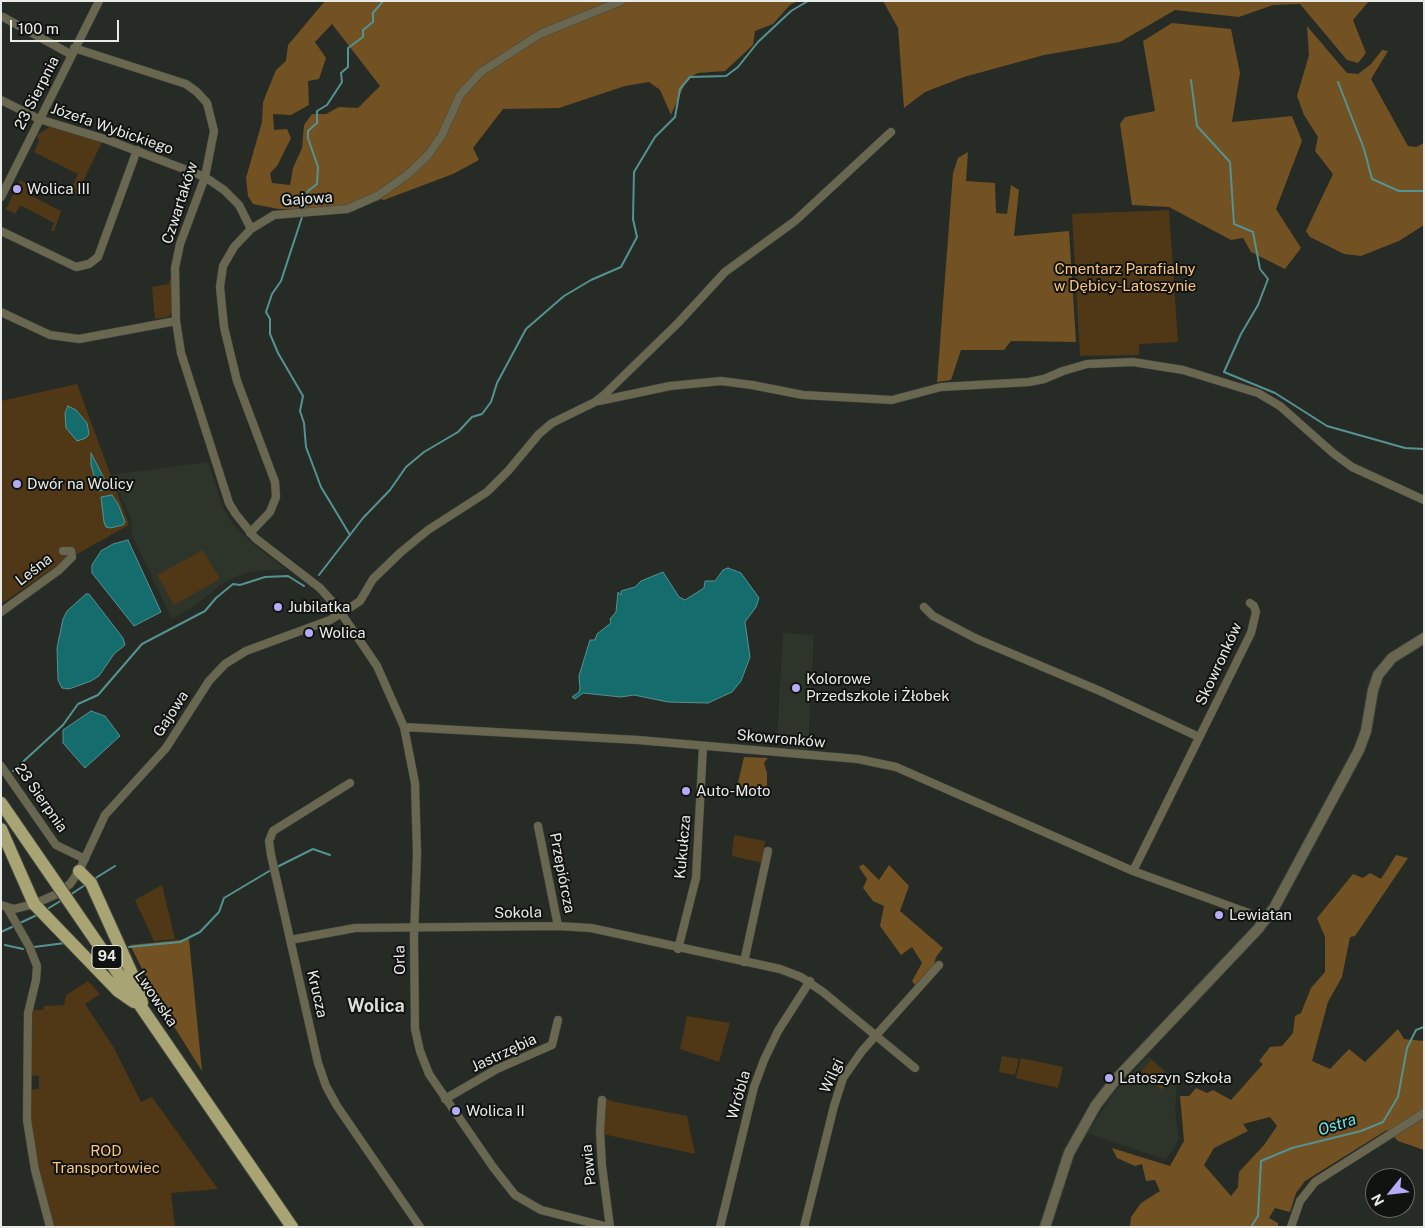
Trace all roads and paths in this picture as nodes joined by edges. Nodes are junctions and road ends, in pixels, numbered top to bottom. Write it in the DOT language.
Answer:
graph roads {
  1 [pos="100,1"];
  2 [pos="621,1"];
  3 [pos="3,17"];
  4 [pos="73,51"];
  5 [pos="1,100"];
  6 [pos="39,119"];
  7 [pos="891,132"];
  8 [pos="137,150"];
  9 [pos="205,177"];
  10 [pos="4,186"];
  11 [pos="1,197"];
  12 [pos="251,229"];
  13 [pos="1,231"];
  14 [pos="1,312"];
  15 [pos="176,322"];
  16 [pos="595,402"];
  17 [pos="1424,500"];
  18 [pos="250,533"];
  19 [pos="63,551"];
  20 [pos="1250,603"];
  21 [pos="924,607"];
  22 [pos="1,612"];
  23 [pos="342,613"];
  24 [pos="1424,638"];
  25 [pos="404,727"];
  26 [pos="1199,737"];
  27 [pos="704,746"];
  28 [pos="1,766"];
  29 [pos="350,783"];
  30 [pos="1,803"];
  31 [pos="538,826"];
  32 [pos="1,829"];
  33 [pos="768,851"];
  34 [pos="82,865"];
  35 [pos="1133,871"];
  36 [pos="34,904"];
  37 [pos="5,907"];
  38 [pos="1266,919"];
  39 [pos="414,926"];
  40 [pos="558,926"];
  41 [pos="290,940"];
  42 [pos="678,949"];
  43 [pos="744,962"];
  44 [pos="939,965"];
  45 [pos="810,982"];
  46 [pos="142,1008"];
  47 [pos="558,1020"];
  48 [pos="876,1035"];
  49 [pos="915,1068"];
  50 [pos="445,1099"];
  51 [pos="602,1100"];
  52 [pos="1424,1113"];
  53 [pos="284,1214"];
  54 [pos="50,1227"];
  55 [pos="292,1227"];
  56 [pos="296,1227"];
  57 [pos="420,1227"];
  58 [pos="609,1227"];
  59 [pos="720,1227"];
  60 [pos="804,1227"];
  61 [pos="1045,1227"];
  62 [pos="1291,1227"];
  1 -- 4 [label="street, 23 Sierpnia"];
  2 -- 12 [label="street, Gajowa"];
  3 -- 4 [label="street, 23 Sierpnia"];
  4 -- 6 [label="street, 23 Sierpnia"];
  4 -- 9 [label="street, Czwartaków"];
  5 -- 6 [label="street, Józefa Wybickiego"];
  6 -- 8 [label="street, Józefa Wybickiego"];
  6 -- 10 [label="street, 23 Sierpnia"];
  7 -- 16 [label="street"];
  8 -- 9 [label="street, Józefa Wybickiego"];
  8 -- 13 [label="street"];
  9 -- 12 [label="street, Józefa Wybickiego"];
  9 -- 15 [label="street, Czwartaków"];
  10 -- 11 [label="street, 23 Sierpnia"];
  12 -- 18 [label="street, Gajowa"];
  14 -- 15 [label="street"];
  15 -- 18 [label="street, Czwartaków"];
  16 -- 17 [label="street"];
  16 -- 23 [label="street, Gajowa"];
  18 -- 23 [label="street"];
  19 -- 22 [label="street, Leśna"];
  20 -- 26 [label="street, Skowronków"];
  21 -- 26 [label="street"];
  23 -- 25 [label="street, Orla"];
  23 -- 34 [label="street, Gajowa"];
  24 -- 38 [label="street"];
  25 -- 27 [label="street, Skowronków"];
  25 -- 39 [label="street, Orla"];
  26 -- 35 [label="street, Skowronków"];
  27 -- 35 [label="street, Skowronków"];
  27 -- 42 [label="street, Kukułcza"];
  28 -- 34 [label="street, 23 Sierpnia"];
  29 -- 41 [label="street, Krucza"];
  30 -- 46 [label="main road, Lwowska / 94, bridge"];
  31 -- 40 [label="street, Przepiórcza"];
  32 -- 36 [label="main road"];
  33 -- 43 [label="street"];
  34 -- 36 [label="street, Gajowa"];
  34 -- 46 [label="main road"];
  35 -- 38 [label="street, Skowronków"];
  36 -- 37 [label="street"];
  36 -- 46 [label="main road"];
  37 -- 54 [label="street"];
  38 -- 61 [label="street"];
  39 -- 40 [label="street, Sokola"];
  39 -- 41 [label="street, Sokola"];
  39 -- 50 [label="street, Orla"];
  40 -- 42 [label="street, Sokola"];
  41 -- 57 [label="street, Krucza"];
  42 -- 43 [label="street, Sokola"];
  43 -- 45 [label="street, Sokola"];
  44 -- 48 [label="street, Wilgi"];
  45 -- 48 [label="street, Sokola"];
  45 -- 59 [label="street, Wróbla"];
  46 -- 53 [label="main road, Lwowska / 94"];
  47 -- 50 [label="street, Jastrzębia"];
  48 -- 49 [label="street, Sokola"];
  48 -- 60 [label="street, Wilgi"];
  50 -- 58 [label="street, Orla"];
  51 -- 58 [label="street, Pawia"];
  52 -- 62 [label="street"];
  53 -- 55 [label="main road, Lwowska / 94"];
  53 -- 56 [label="main road, Lwowska / 94"];
}
